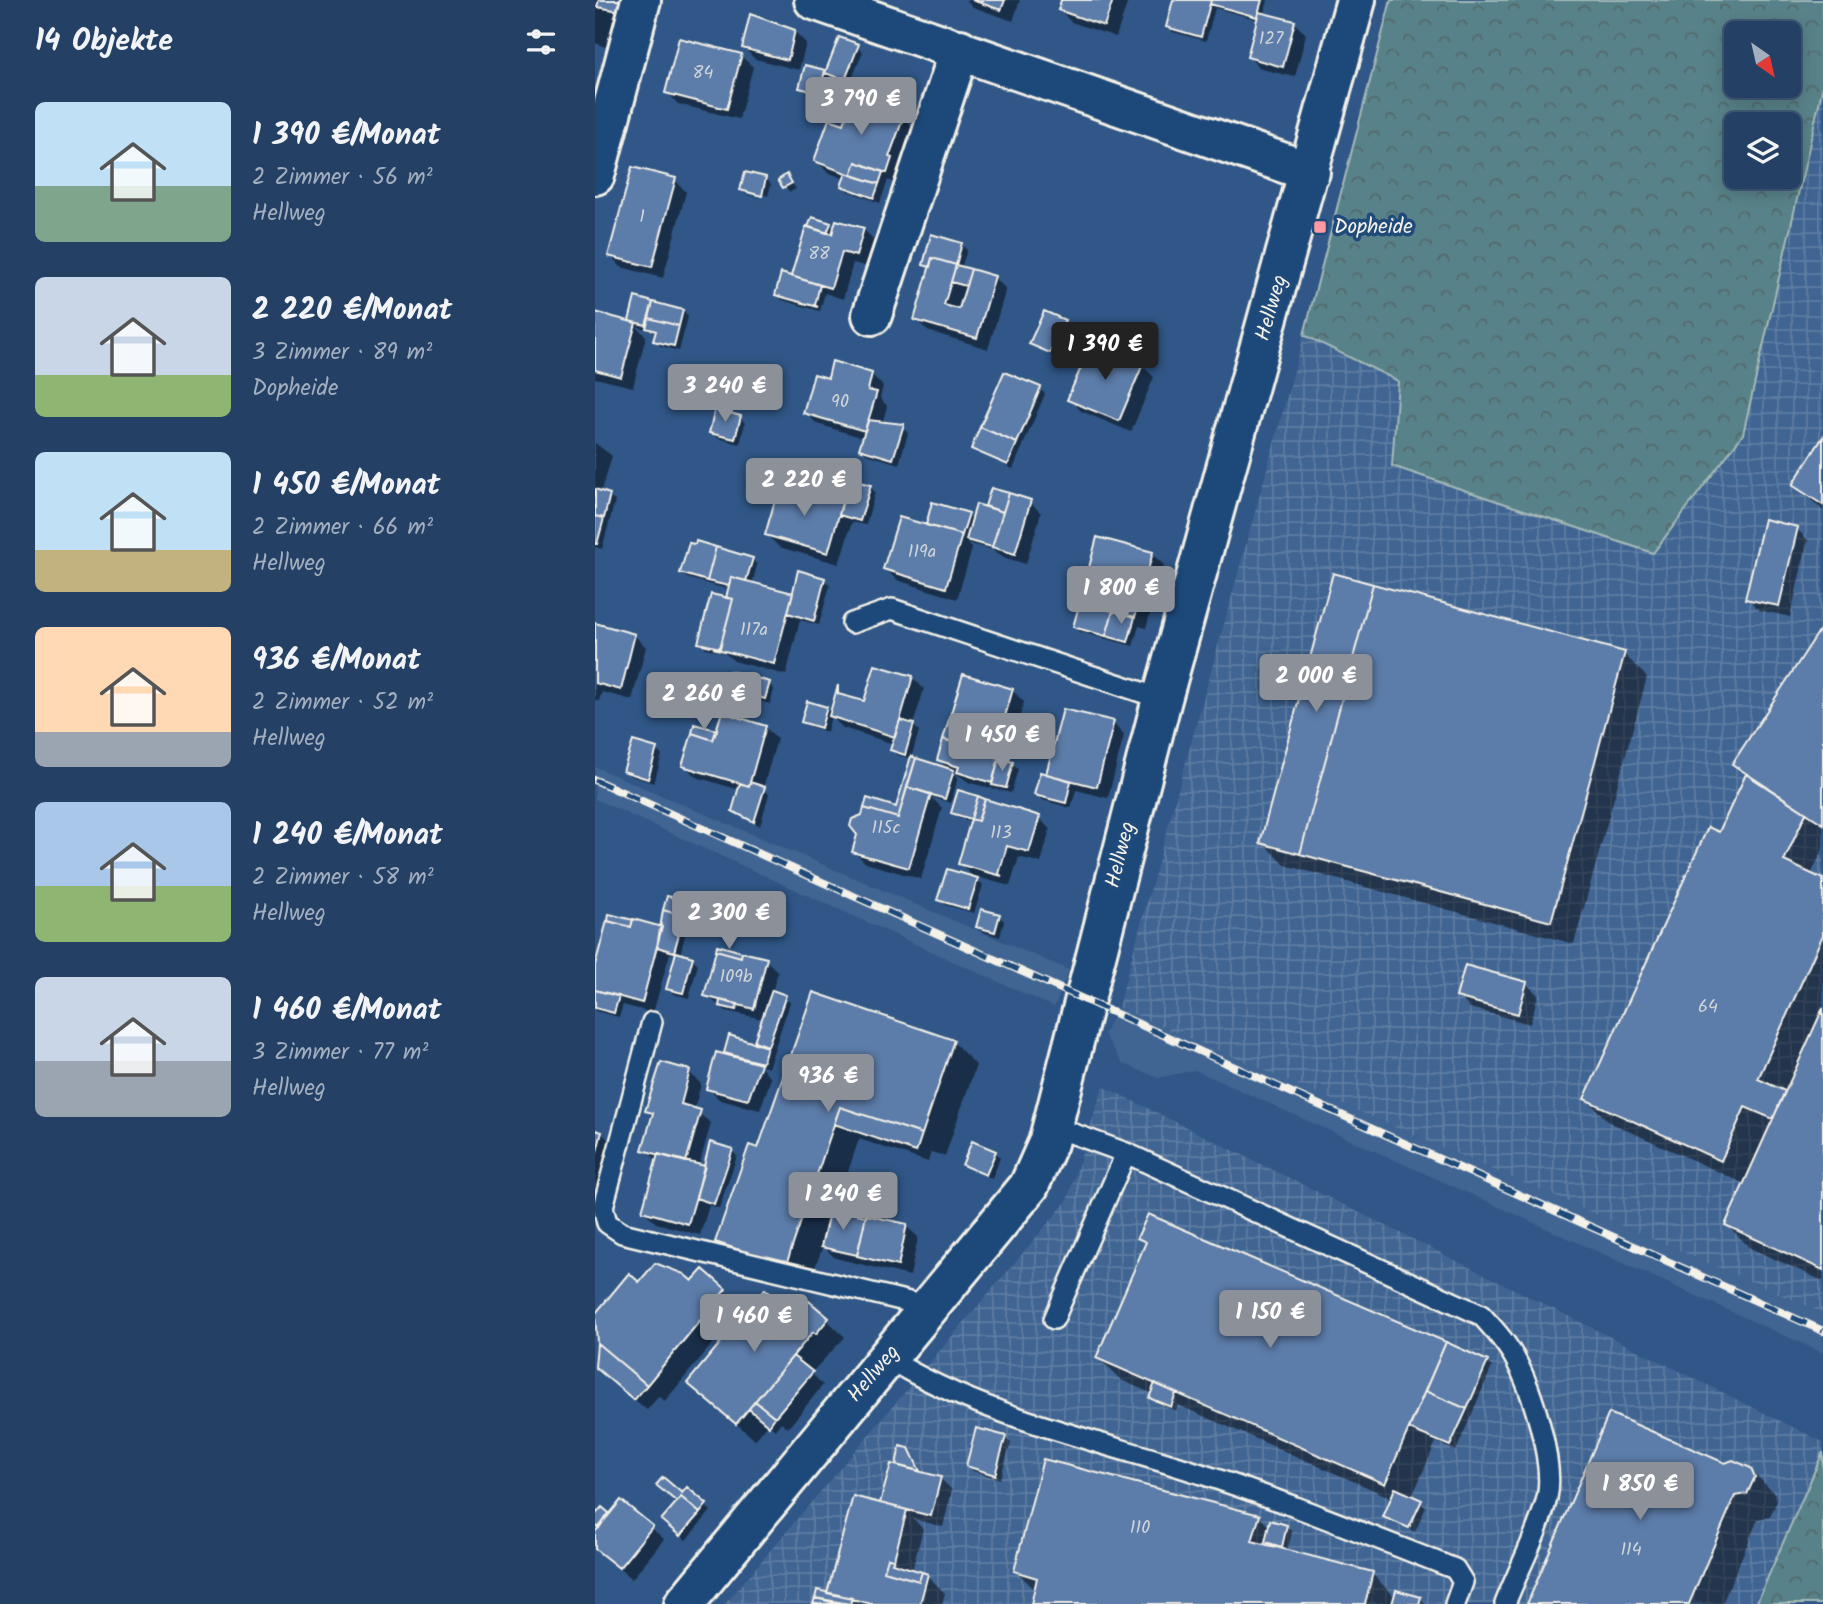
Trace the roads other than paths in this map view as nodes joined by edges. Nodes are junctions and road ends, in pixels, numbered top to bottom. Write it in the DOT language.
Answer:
graph roads {
  1 [pos="641,0"];
  2 [pos="1356,0"];
  3 [pos="827,2"];
  4 [pos="960,49"];
  5 [pos="1310,172"];
  6 [pos="595,175"];
  7 [pos="873,316"];
  8 [pos="852,623"];
  9 [pos="1162,699"];
  10 [pos="652,1023"];
  11 [pos="1052,1126"];
  12 [pos="1126,1153"];
  13 [pos="930,1307"];
  14 [pos="1054,1319"];
  15 [pos="887,1358"];
  16 [pos="684,1604"];
  17 [pos="1455,1604"];
  18 [pos="1504,1604"];
  1 -- 6 [label="street"];
  2 -- 5 [label="street, Hellweg"];
  3 -- 4 [label="street"];
  4 -- 5 [label="street"];
  4 -- 7 [label="street"];
  5 -- 9 [label="street, Hellweg"];
  8 -- 9 [label="lane"];
  9 -- 11 [label="street, Hellweg"];
  10 -- 13 [label="lane"];
  11 -- 12 [label="lane"];
  11 -- 13 [label="street, Hellweg"];
  12 -- 14 [label="lane"];
  12 -- 18 [label="lane"];
  13 -- 15 [label="street, Hellweg"];
  15 -- 16 [label="street, Hellweg"];
  15 -- 17 [label="lane"];
}
